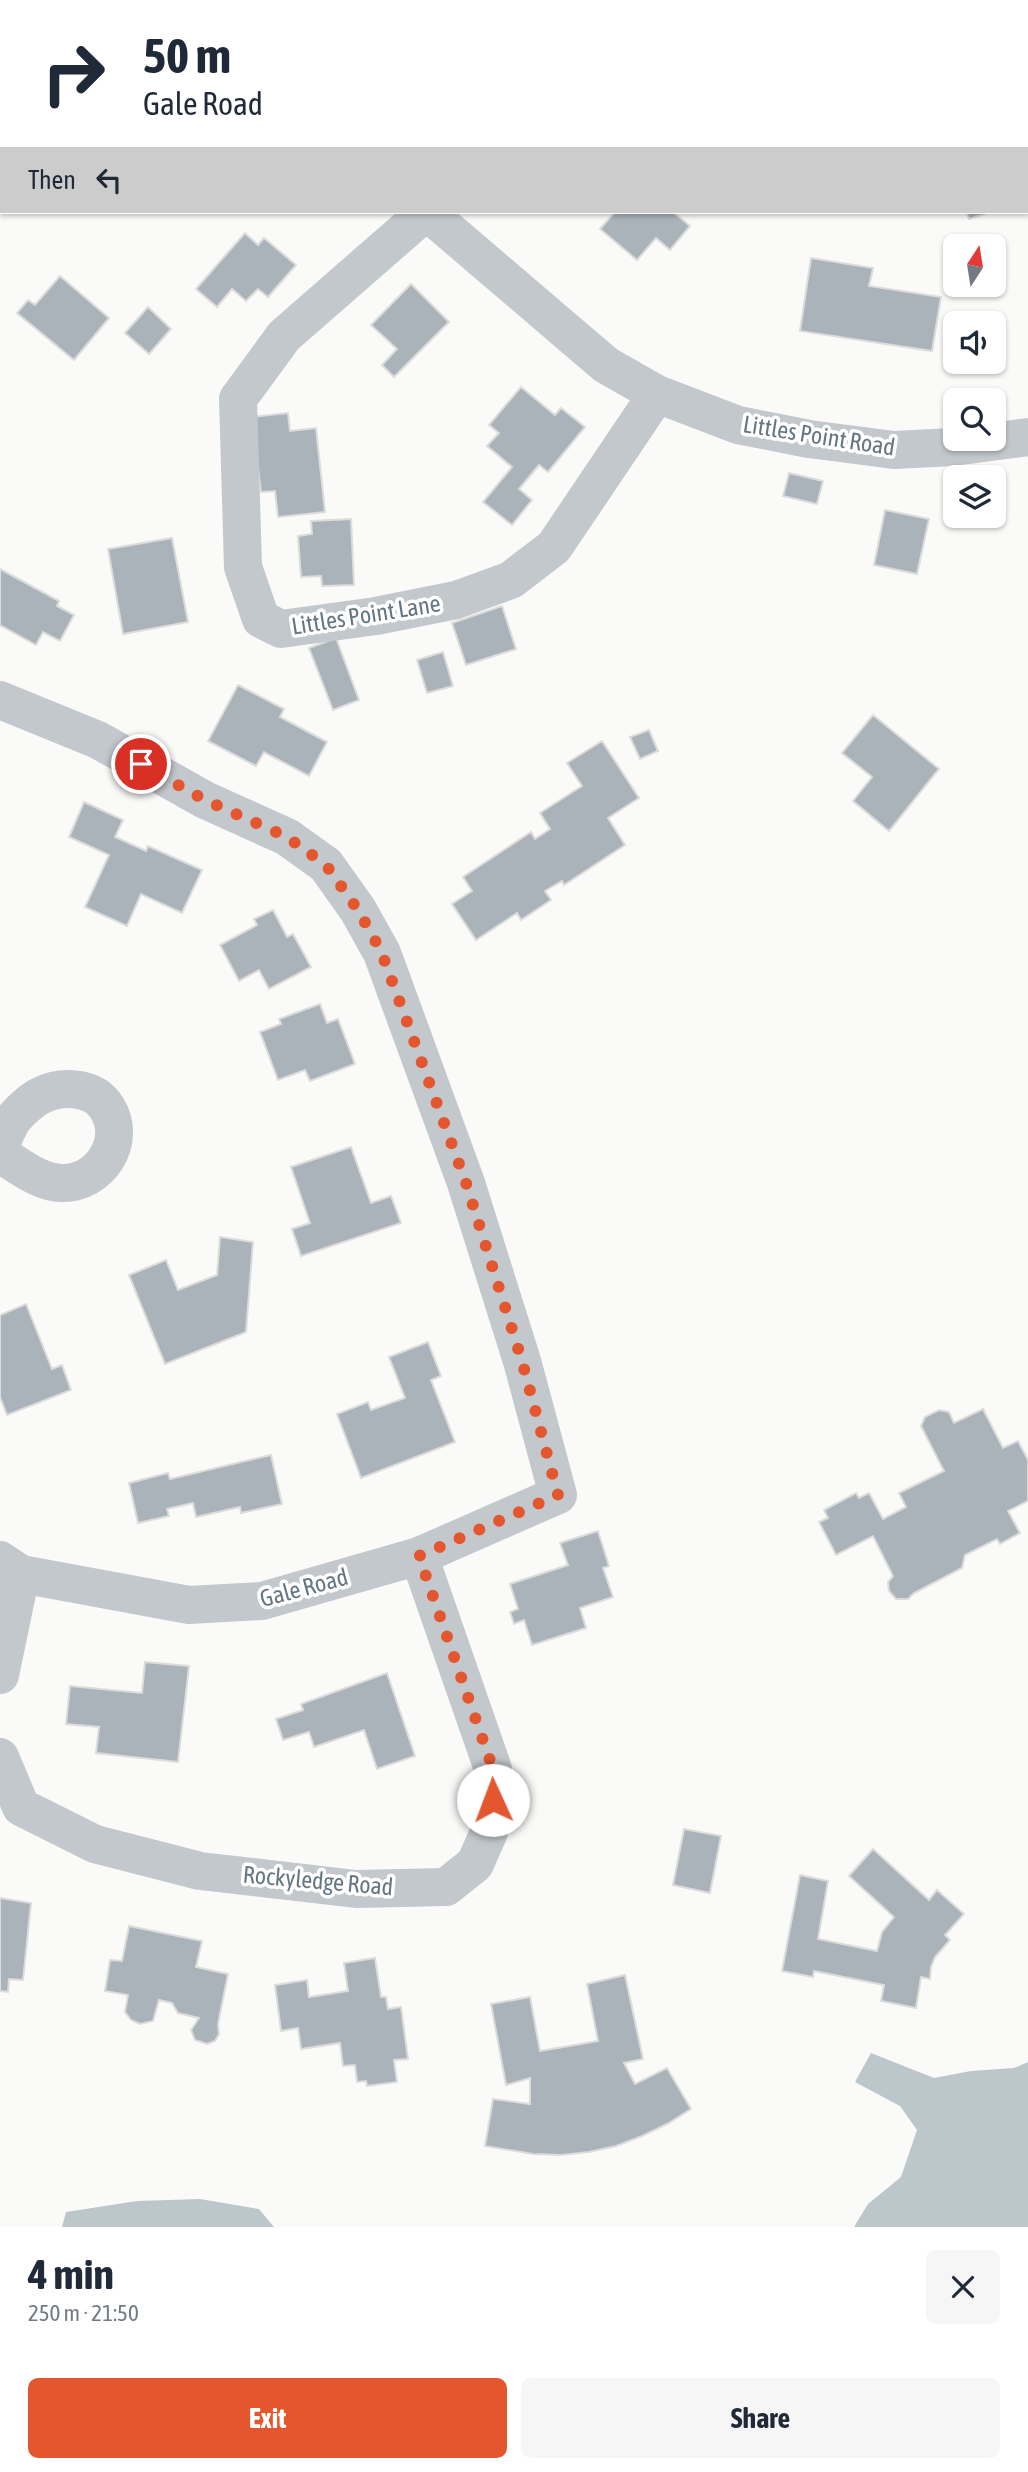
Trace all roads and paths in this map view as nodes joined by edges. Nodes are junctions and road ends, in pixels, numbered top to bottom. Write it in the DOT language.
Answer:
graph roads {
  1 [pos="425,214"];
  2 [pos="429,214"];
  3 [pos="657,394"];
  4 [pos="1028,438"];
  5 [pos="0,700"];
  6 [pos="0,1145"];
  7 [pos="0,1154"];
  8 [pos="419,1556"];
  9 [pos="11,1567"];
  10 [pos="0,1675"];
  11 [pos="0,1758"];
  1 -- 3 [label="street, Littles Point Lane"];
  2 -- 3 [label="street, Littles Point Road"];
  3 -- 4 [label="street, Littles Point Road"];
  5 -- 8 [label="street, Gale Road"];
  6 -- 7 [label="street"];
  8 -- 9 [label="street, Gale Road"];
  8 -- 11 [label="street, Rockyledge Road"];
  9 -- 10 [label="street"];
}
